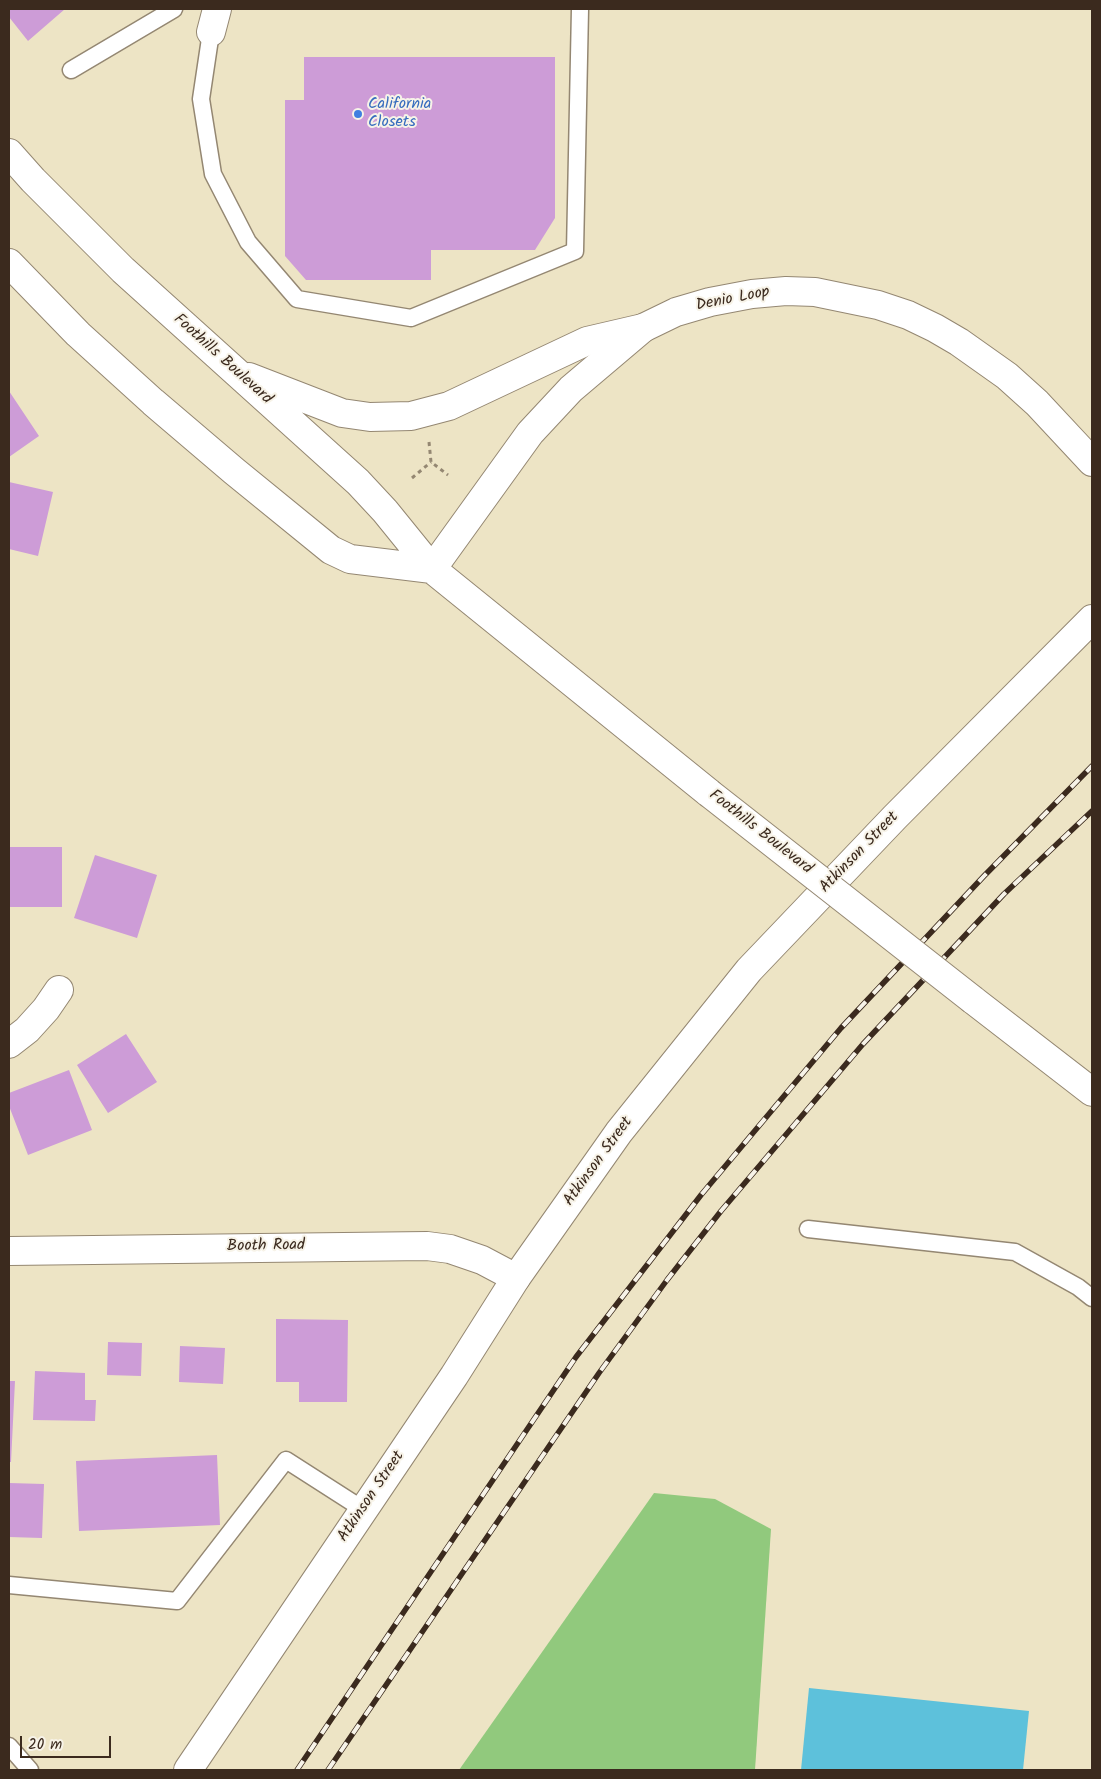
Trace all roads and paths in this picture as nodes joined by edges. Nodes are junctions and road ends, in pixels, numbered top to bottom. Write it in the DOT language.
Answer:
graph roads {
  1 [pos="174,9"];
  2 [pos="580,9"];
  3 [pos="211,16"];
  4 [pos="71,70"];
  5 [pos="9,153"];
  6 [pos="9,263"];
  7 [pos="643,328"];
  8 [pos="234,372"];
  9 [pos="428,435"];
  10 [pos="431,462"];
  11 [pos="1092,462"];
  12 [pos="448,475"];
  13 [pos="412,478"];
  14 [pos="432,569"];
  15 [pos="1092,619"];
  16 [pos="59,990"];
  17 [pos="9,1044"];
  18 [pos="1092,1092"];
  19 [pos="808,1229"];
  20 [pos="9,1251"];
  21 [pos="516,1278"];
  22 [pos="1092,1298"];
  23 [pos="364,1510"];
  24 [pos="9,1585"];
  25 [pos="9,1746"];
  26 [pos="30,1770"];
  27 [pos="188,1770"];
  1 -- 4 [label="lane"];
  2 -- 3 [label="lane"];
  5 -- 8 [label="main road, Foothills Boulevard"];
  6 -- 14 [label="main road"];
  7 -- 8 [label="main road"];
  7 -- 11 [label="main road, Denio Loop"];
  7 -- 14 [label="main road, Denio Loop"];
  8 -- 14 [label="main road, Foothills Boulevard"];
  9 -- 10 [label="path"];
  10 -- 12 [label="path"];
  10 -- 13 [label="path"];
  14 -- 18 [label="main road, Foothills Boulevard, bridge"];
  15 -- 21 [label="main road, Atkinson Street"];
  16 -- 17 [label="main road"];
  19 -- 22 [label="lane"];
  20 -- 21 [label="main road, Booth Road"];
  21 -- 23 [label="main road, Atkinson Street"];
  23 -- 24 [label="lane"];
  23 -- 27 [label="main road, Atkinson Street"];
  25 -- 26 [label="lane"];
}
